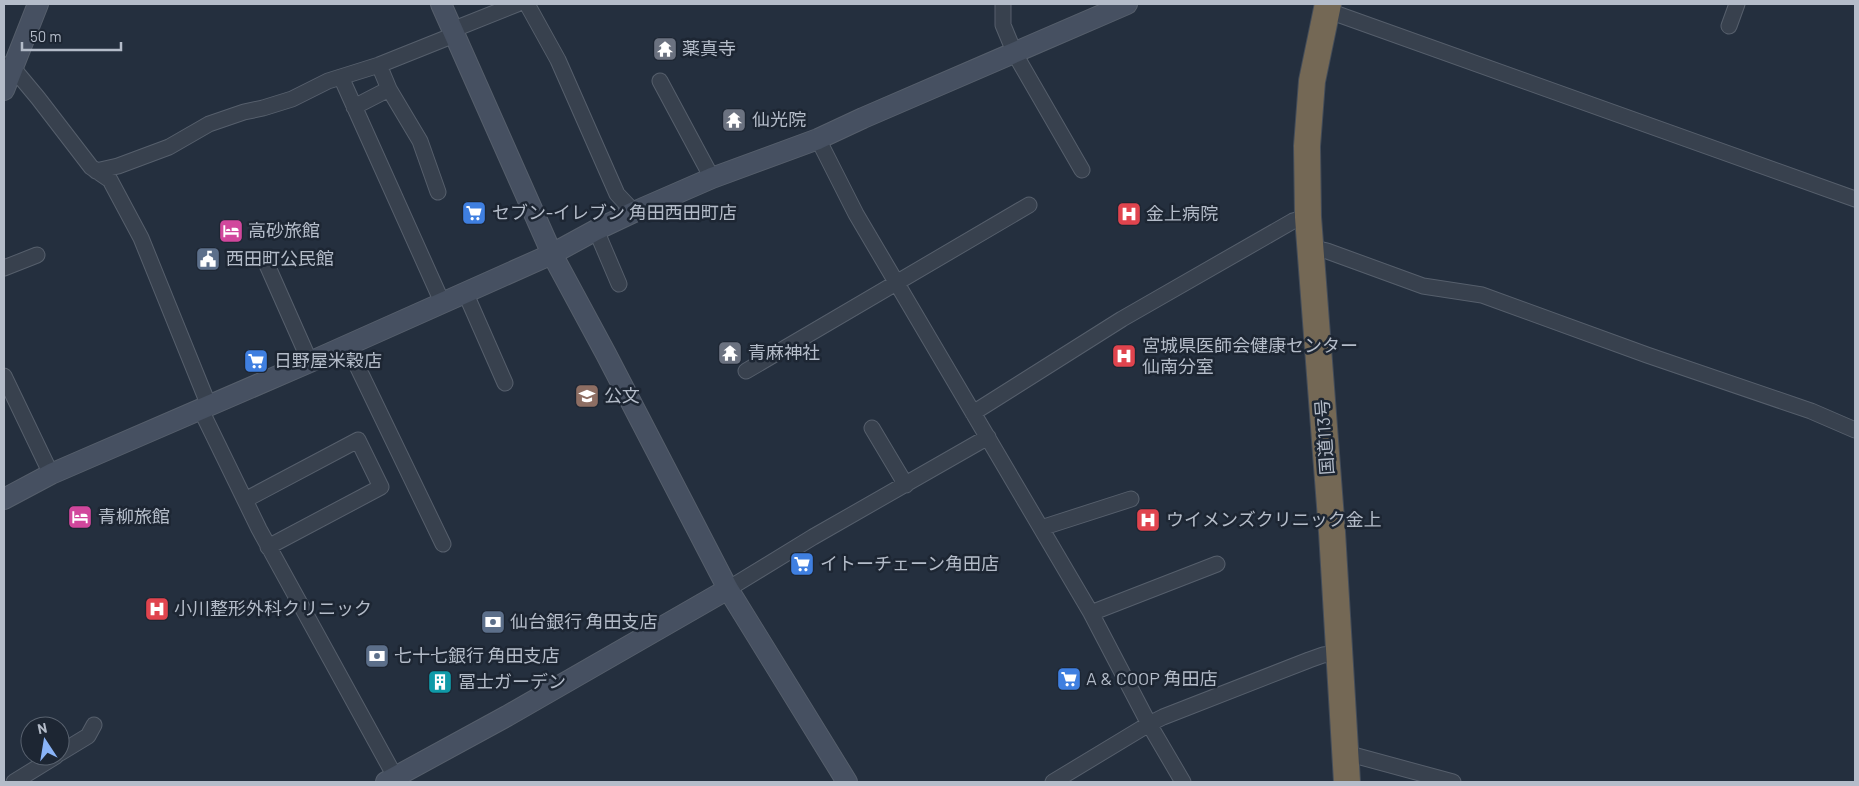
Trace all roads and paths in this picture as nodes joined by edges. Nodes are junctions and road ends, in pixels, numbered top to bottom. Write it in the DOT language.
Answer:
graph roads {
  1 [pos="38,4"];
  2 [pos="442,4"];
  3 [pos="517,4"];
  4 [pos="527,4"];
  5 [pos="1003,4"];
  6 [pos="1127,4"];
  7 [pos="1737,4"];
  8 [pos="1327,7"];
  9 [pos="1729,26"];
  10 [pos="453,33"];
  11 [pos="1015,54"];
  12 [pos="379,65"];
  13 [pos="9,66"];
  14 [pos="341,77"];
  15 [pos="660,81"];
  16 [pos="389,89"];
  17 [pos="4,90"];
  18 [pos="354,107"];
  19 [pos="818,139"];
  20 [pos="1082,170"];
  21 [pos="96,171"];
  22 [pos="712,178"];
  23 [pos="438,192"];
  24 [pos="1855,199"];
  25 [pos="1029,205"];
  26 [pos="634,212"];
  27 [pos="1308,217"];
  28 [pos="596,230"];
  29 [pos="1310,247"];
  30 [pos="552,254"];
  31 [pos="37,255"];
  32 [pos="264,258"];
  33 [pos="4,268"];
  34 [pos="620,284"];
  35 [pos="897,284"];
  36 [pos="466,292"];
  37 [pos="442,302"];
  38 [pos="348,345"];
  39 [pos="310,362"];
  40 [pos="746,371"];
  41 [pos="4,377"];
  42 [pos="505,383"];
  43 [pos="205,408"];
  44 [pos="973,413"];
  45 [pos="872,428"];
  46 [pos="1855,430"];
  47 [pos="988,437"];
  48 [pos="51,474"];
  49 [pos="906,485"];
  50 [pos="1130,499"];
  51 [pos="4,500"];
  52 [pos="245,500"];
  53 [pos="1041,528"];
  54 [pos="444,544"];
  55 [pos="268,547"];
  56 [pos="1217,564"];
  57 [pos="728,589"];
  58 [pos="1091,613"];
  59 [pos="1340,654"];
  60 [pos="1149,724"];
  61 [pos="94,725"];
  62 [pos="70,748"];
  63 [pos="1346,753"];
  64 [pos="40,766"];
  65 [pos="393,781"];
  66 [pos="1448,781"];
  67 [pos="14,782"];
  68 [pos="847,782"];
  69 [pos="1053,782"];
  70 [pos="1183,782"];
  71 [pos="1347,782"];
  1 -- 13 [label="street"];
  2 -- 10 [label="street"];
  3 -- 10 [label="street"];
  4 -- 26 [label="street"];
  5 -- 11 [label="street"];
  6 -- 11 [label="street"];
  7 -- 9 [label="street"];
  8 -- 24 [label="street"];
  8 -- 27 [label="highway, 国道113号"];
  10 -- 12 [label="street"];
  10 -- 30 [label="street"];
  11 -- 19 [label="street"];
  11 -- 20 [label="street"];
  12 -- 14 [label="street"];
  12 -- 16 [label="street"];
  13 -- 17 [label="street"];
  13 -- 21 [label="street"];
  14 -- 18 [label="street"];
  14 -- 21 [label="street"];
  15 -- 22 [label="street"];
  16 -- 18 [label="street"];
  16 -- 23 [label="street"];
  18 -- 37 [label="street"];
  19 -- 22 [label="street"];
  19 -- 35 [label="street"];
  21 -- 43 [label="street"];
  22 -- 26 [label="street"];
  25 -- 35 [label="street"];
  26 -- 28 [label="street"];
  27 -- 29 [label="highway, 国道113号"];
  27 -- 44 [label="street"];
  28 -- 30 [label="street"];
  28 -- 34 [label="street"];
  29 -- 46 [label="street"];
  29 -- 59 [label="highway, 国道113号"];
  30 -- 36 [label="street"];
  30 -- 57 [label="street"];
  31 -- 33 [label="street"];
  32 -- 39 [label="street"];
  35 -- 40 [label="street"];
  35 -- 44 [label="street"];
  36 -- 37 [label="street"];
  36 -- 42 [label="street"];
  37 -- 38 [label="street"];
  38 -- 39 [label="street"];
  38 -- 54 [label="street"];
  39 -- 43 [label="street"];
  41 -- 48 [label="street"];
  43 -- 48 [label="street"];
  43 -- 52 [label="street"];
  44 -- 47 [label="street"];
  45 -- 49 [label="street"];
  47 -- 49 [label="street"];
  47 -- 53 [label="street"];
  48 -- 51 [label="street"];
  49 -- 57 [label="street"];
  50 -- 53 [label="street"];
  52 -- 55 [label="street"];
  52 -- 55 [label="street"];
  53 -- 58 [label="street"];
  55 -- 65 [label="street"];
  56 -- 58 [label="street"];
  57 -- 65 [label="street"];
  57 -- 68 [label="street"];
  58 -- 60 [label="street"];
  59 -- 60 [label="street"];
  59 -- 63 [label="highway, 国道113号"];
  60 -- 69 [label="street"];
  60 -- 70 [label="street"];
  61 -- 62 [label="street"];
  63 -- 66 [label="street"];
  63 -- 71 [label="highway, 国道113号"];
  64 -- 67 [label="street"];
}
